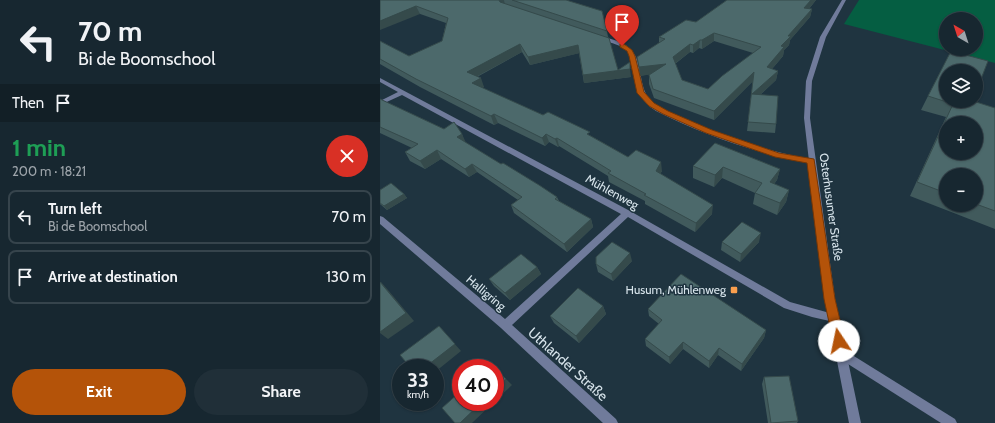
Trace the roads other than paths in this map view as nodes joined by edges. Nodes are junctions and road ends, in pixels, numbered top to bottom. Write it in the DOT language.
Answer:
graph roads {
  1 [pos="844,0"];
  2 [pos="593,36"];
  3 [pos="380,80"];
  4 [pos="403,92"];
  5 [pos="380,104"];
  6 [pos="811,161"];
  7 [pos="627,213"];
  8 [pos="380,219"];
  9 [pos="834,318"];
  10 [pos="505,325"];
  11 [pos="841,353"];
  12 [pos="612,423"];
  13 [pos="855,423"];
  14 [pos="951,423"];
  1 -- 6 [label="street, Osterhusumer Straße"];
  2 -- 6 [label="street"];
  3 -- 4 [label="street, Mühlenweg"];
  4 -- 5 [label="street"];
  4 -- 7 [label="street, Mühlenweg"];
  6 -- 9 [label="street, Osterhusumer Straße"];
  7 -- 9 [label="street, Mühlenweg"];
  7 -- 10 [label="street, Halligring"];
  8 -- 10 [label="street, Halligring"];
  9 -- 11 [label="street, Osterhusumer Straße"];
  10 -- 12 [label="street, Uthlander Straße"];
  11 -- 13 [label="street, Osterhusumer Straße"];
  11 -- 14 [label="street"];
}
